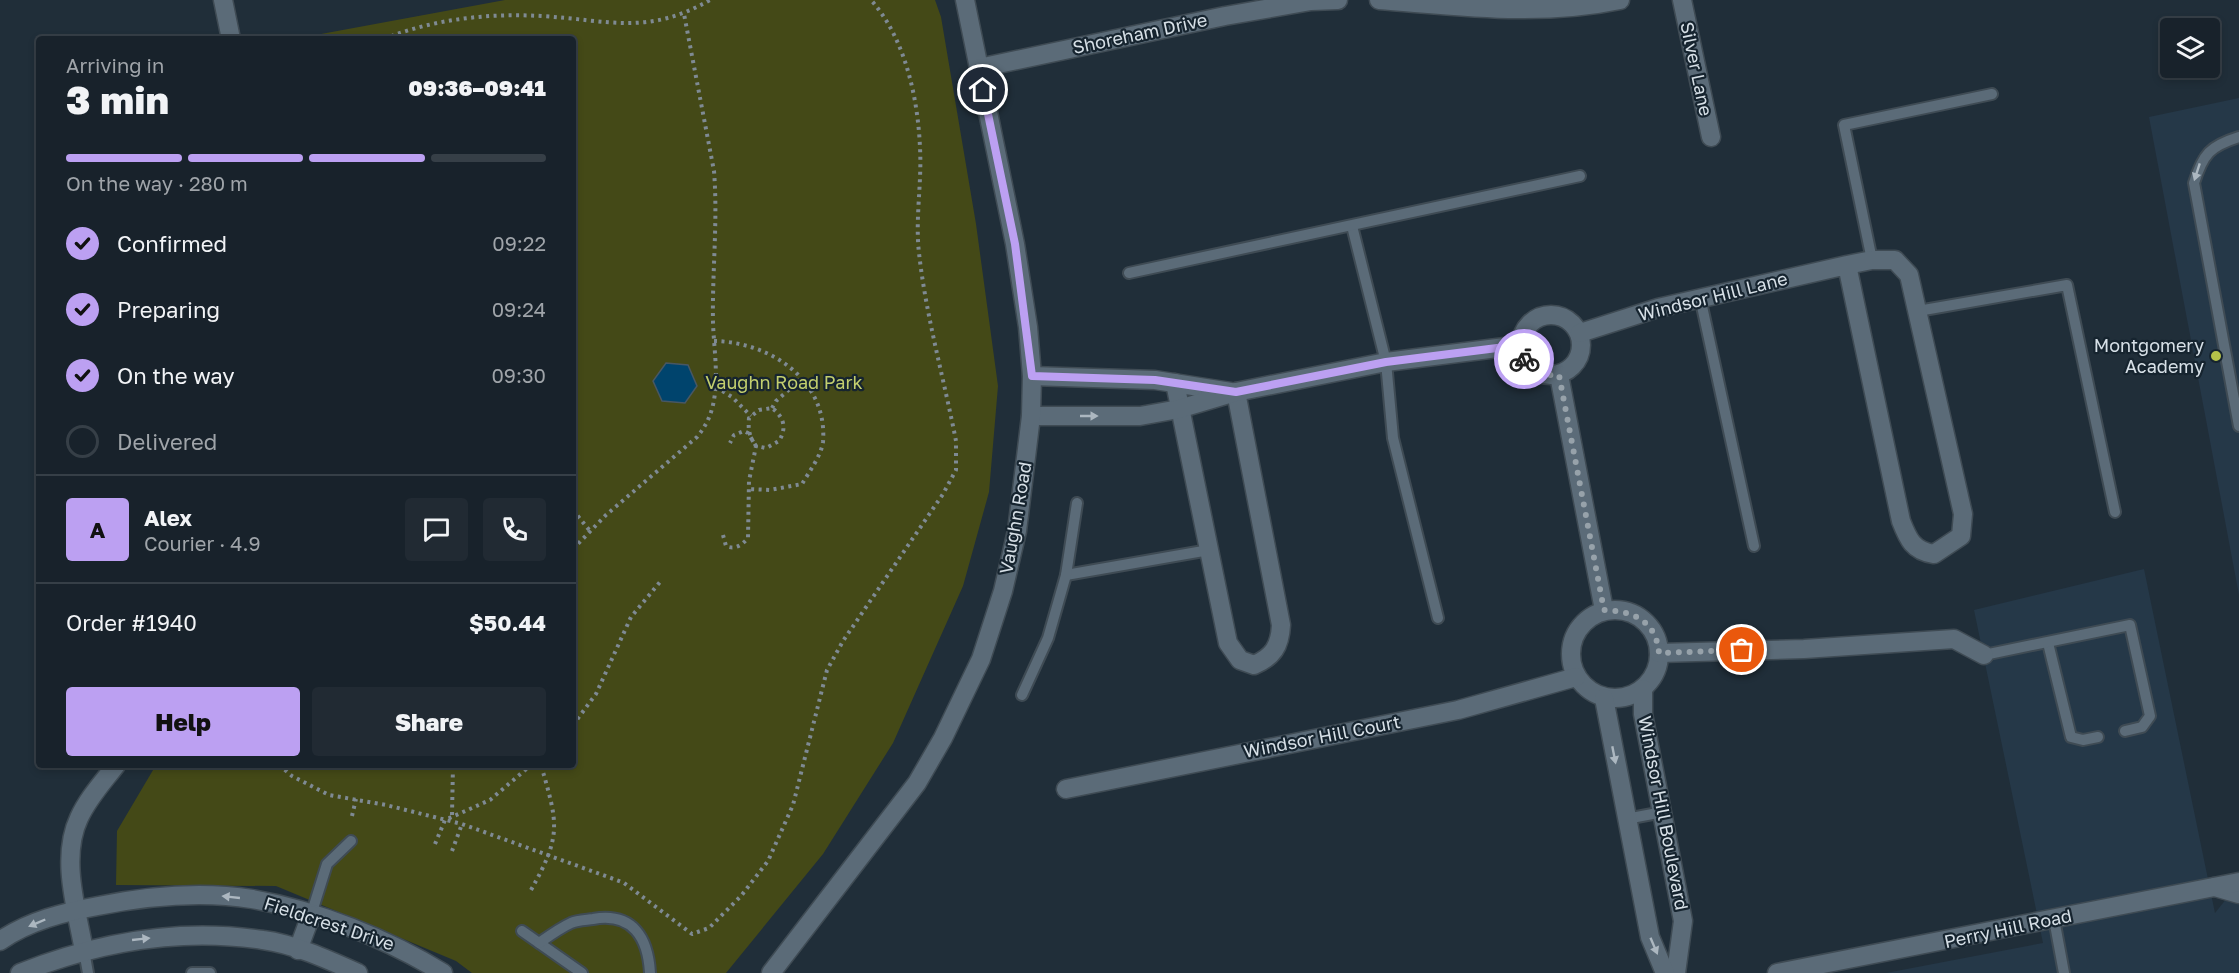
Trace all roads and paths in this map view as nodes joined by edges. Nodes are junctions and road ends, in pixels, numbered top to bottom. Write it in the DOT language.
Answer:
graph roads {
  1 [pos="223,0"];
  2 [pos="710,0"];
  3 [pos="871,0"];
  4 [pos="964,0"];
  5 [pos="1338,0"];
  6 [pos="1379,0"];
  7 [pos="1620,0"];
  8 [pos="1682,0"];
  9 [pos="684,14"];
  10 [pos="230,36"];
  11 [pos="394,36"];
  12 [pos="979,68"];
  13 [pos="1992,94"];
  14 [pos="1711,137"];
  15 [pos="2239,137"];
  16 [pos="1580,176"];
  17 [pos="1352,226"];
  18 [pos="1872,260"];
  19 [pos="1847,265"];
  20 [pos="1129,273"];
  21 [pos="1700,297"];
  22 [pos="1918,311"];
  23 [pos="1580,333"];
  24 [pos="714,341"];
  25 [pos="1521,345"];
  26 [pos="1386,362"];
  27 [pos="1559,375"];
  28 [pos="1032,376"];
  29 [pos="801,379"];
  30 [pos="1175,383"];
  31 [pos="716,387"];
  32 [pos="1236,392"];
  33 [pos="772,408"];
  34 [pos="1179,409"];
  35 [pos="751,416"];
  36 [pos="1031,416"];
  37 [pos="2239,426"];
  38 [pos="748,433"];
  39 [pos="730,443"];
  40 [pos="756,446"];
  41 [pos="748,489"];
  42 [pos="1077,503"];
  43 [pos="2115,512"];
  44 [pos="576,514"];
  45 [pos="590,531"];
  46 [pos="723,536"];
  47 [pos="576,546"];
  48 [pos="1754,546"];
  49 [pos="1209,550"];
  50 [pos="1066,574"];
  51 [pos="660,582"];
  52 [pos="1604,610"];
  53 [pos="1438,618"];
  54 [pos="2048,643"];
  55 [pos="1659,653"];
  56 [pos="1984,655"];
  57 [pos="1576,677"];
  58 [pos="1643,689"];
  59 [pos="1022,695"];
  60 [pos="1604,698"];
  61 [pos="576,721"];
  62 [pos="2125,731"];
  63 [pos="2098,737"];
  64 [pos="114,768"];
  65 [pos="282,768"];
  66 [pos="453,768"];
  67 [pos="527,768"];
  68 [pos="542,768"];
  69 [pos="1066,789"];
  70 [pos="356,799"];
  71 [pos="1663,812"];
  72 [pos="352,816"];
  73 [pos="452,816"];
  74 [pos="1626,819"];
  75 [pos="445,820"];
  76 [pos="462,824"];
  77 [pos="351,841"];
  78 [pos="435,844"];
  79 [pos="452,850"];
  80 [pos="550,856"];
  81 [pos="2239,882"];
  82 [pos="2215,887"];
  83 [pos="531,890"];
  84 [pos="2239,894"];
  85 [pos="77,910"];
  86 [pos="311,915"];
  87 [pos="2054,920"];
  88 [pos="522,931"];
  89 [pos="0,941"];
  90 [pos="539,943"];
  91 [pos="298,950"];
  92 [pos="84,951"];
  93 [pos="1842,967"];
  94 [pos="20,973"];
  95 [pos="88,973"];
  96 [pos="192,973"];
  97 [pos="210,973"];
  98 [pos="358,973"];
  99 [pos="443,973"];
  100 [pos="582,973"];
  101 [pos="650,973"];
  102 [pos="771,973"];
  103 [pos="1665,973"];
  104 [pos="1676,973"];
  105 [pos="1777,973"];
  106 [pos="2064,973"];
  1 -- 10 [label="street"];
  2 -- 9 [label="path"];
  3 -- 80 [label="path"];
  4 -- 12 [label="street, Vaughn Road"];
  5 -- 12 [label="street, Shoreham Drive"];
  6 -- 7 [label="street"];
  8 -- 14 [label="street, Silver Lane"];
  9 -- 11 [label="path"];
  9 -- 24 [label="path"];
  12 -- 28 [label="street, Vaughn Road"];
  13 -- 18 [label="lane"];
  15 -- 37 [label="lane, one-way"];
  16 -- 17 [label="lane"];
  17 -- 20 [label="lane"];
  17 -- 26 [label="lane"];
  18 -- 19 [label="street, Windsor Hill Lane"];
  18 -- 22 [label="street"];
  19 -- 21 [label="street, Windsor Hill Lane"];
  19 -- 22 [label="street"];
  21 -- 23 [label="street, Windsor Hill Lane"];
  21 -- 48 [label="lane"];
  22 -- 43 [label="lane"];
  23 -- 25 [label="street"];
  23 -- 27 [label="street"];
  24 -- 29 [label="path"];
  24 -- 31 [label="path"];
  25 -- 26 [label="street"];
  25 -- 27 [label="street"];
  26 -- 32 [label="street"];
  26 -- 53 [label="lane"];
  27 -- 52 [label="street"];
  28 -- 30 [label="street"];
  28 -- 36 [label="street, Vaughn Road"];
  29 -- 33 [label="path"];
  29 -- 41 [label="path"];
  30 -- 32 [label="street"];
  30 -- 34 [label="street"];
  31 -- 35 [label="path"];
  31 -- 45 [label="path"];
  32 -- 34 [label="street"];
  32 -- 49 [label="street"];
  33 -- 35 [label="path"];
  33 -- 40 [label="path"];
  36 -- 34 [label="street, one-way"];
  34 -- 49 [label="street"];
  35 -- 38 [label="path"];
  36 -- 102 [label="street, Vaughn Road"];
  38 -- 39 [label="path"];
  38 -- 40 [label="path"];
  40 -- 41 [label="path"];
  41 -- 46 [label="path"];
  42 -- 50 [label="lane"];
  44 -- 45 [label="path"];
  45 -- 47 [label="path"];
  49 -- 50 [label="lane"];
  50 -- 59 [label="lane"];
  51 -- 61 [label="path"];
  52 -- 55 [label="street"];
  52 -- 57 [label="street"];
  54 -- 56 [label="lane"];
  54 -- 62 [label="lane"];
  54 -- 63 [label="lane"];
  55 -- 56 [label="street"];
  55 -- 58 [label="street, Windsor Hill Boulevard"];
  57 -- 60 [label="street"];
  57 -- 69 [label="street, Windsor Hill Court"];
  58 -- 60 [label="street, Windsor Hill Boulevard"];
  58 -- 71 [label="street, Windsor Hill Boulevard"];
  60 -- 74 [label="street, Windsor Hill Boulevard, one-way"];
  64 -- 85 [label="street"];
  65 -- 70 [label="path"];
  66 -- 73 [label="path"];
  67 -- 73 [label="path"];
  68 -- 80 [label="path"];
  70 -- 72 [label="path"];
  70 -- 75 [label="path"];
  71 -- 74 [label="lane"];
  71 -- 104 [label="street, Windsor Hill Boulevard"];
  73 -- 75 [label="path"];
  74 -- 103 [label="street, Windsor Hill Boulevard, one-way"];
  75 -- 76 [label="path"];
  75 -- 78 [label="path"];
  76 -- 79 [label="path"];
  76 -- 80 [label="path"];
  77 -- 86 [label="lane"];
  80 -- 83 [label="path"];
  81 -- 82 [label="street, Perry Hill Road"];
  82 -- 84 [label="street"];
  82 -- 87 [label="street, Perry Hill Road"];
  86 -- 85 [label="street, Fieldcrest Drive, one-way"];
  85 -- 89 [label="street, Fieldcrest Drive, one-way"];
  85 -- 92 [label="street"];
  86 -- 91 [label="street"];
  86 -- 99 [label="street, Fieldcrest Drive"];
  87 -- 93 [label="street, Perry Hill Road"];
  87 -- 106 [label="lane"];
  88 -- 90 [label="lane"];
  90 -- 100 [label="lane"];
  90 -- 101 [label="lane"];
  92 -- 91 [label="street, Fieldcrest Drive, one-way"];
  91 -- 98 [label="street, Fieldcrest Drive"];
  92 -- 94 [label="street, Fieldcrest Drive"];
  92 -- 95 [label="lane"];
  93 -- 105 [label="street, Perry Hill Road"];
  96 -- 97 [label="lane"];
}
